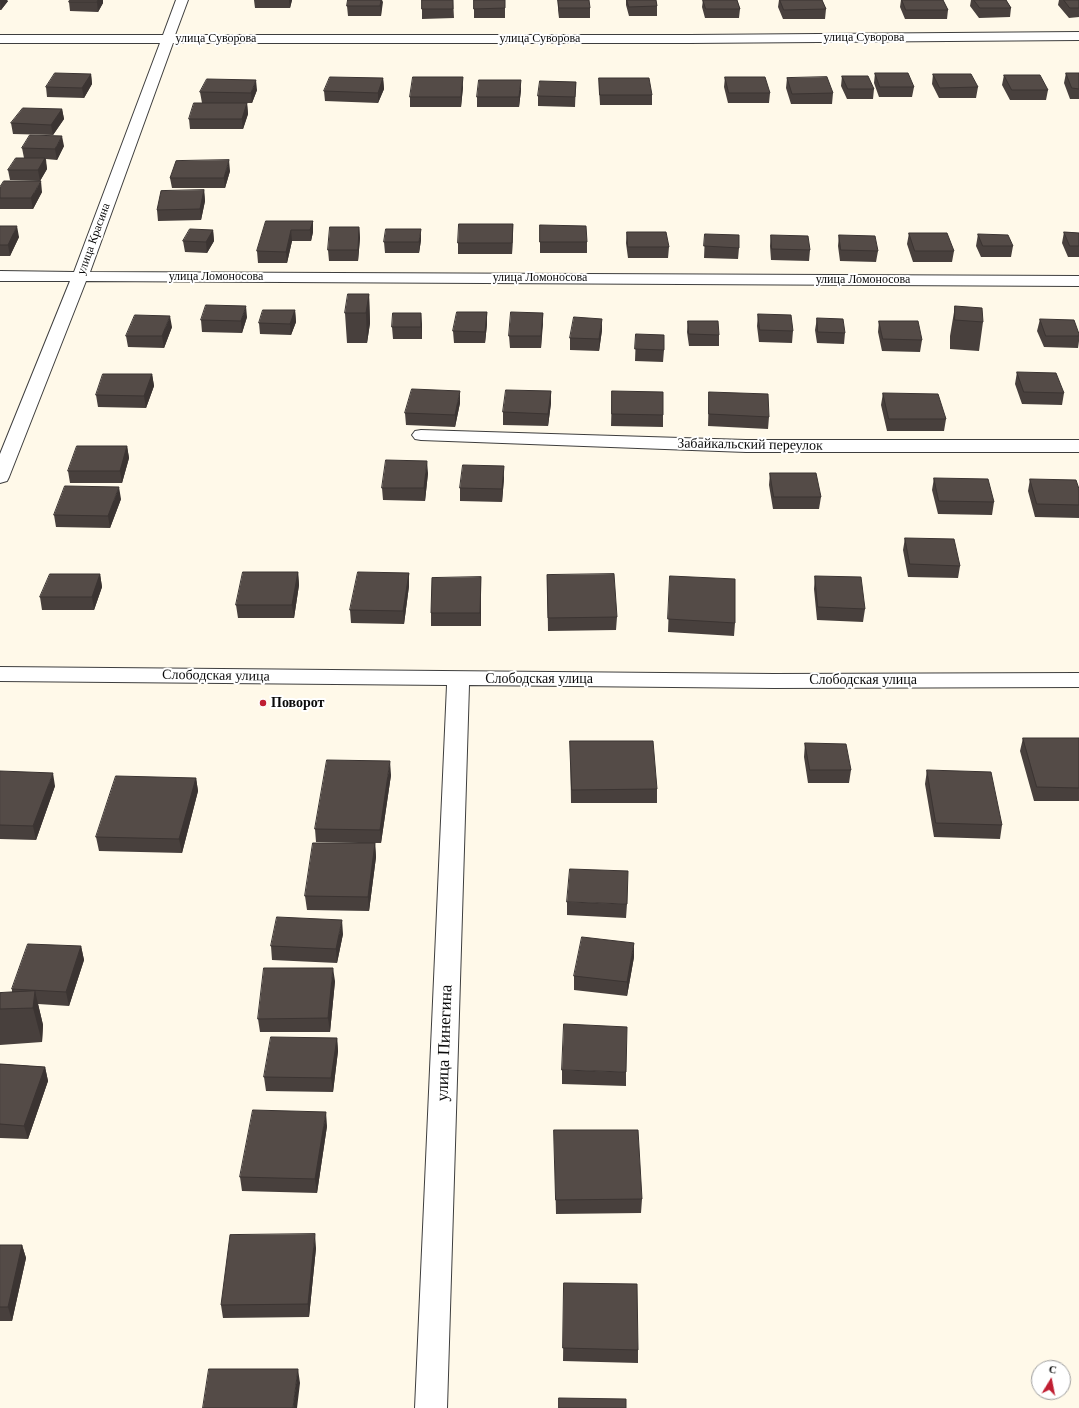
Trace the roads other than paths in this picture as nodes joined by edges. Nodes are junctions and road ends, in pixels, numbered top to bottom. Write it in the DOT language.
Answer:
graph roads {
  1 [pos="182,0"];
  2 [pos="1079,36"];
  3 [pos="0,39"];
  4 [pos="168,39"];
  5 [pos="0,276"];
  6 [pos="80,276"];
  7 [pos="1079,281"];
  8 [pos="421,435"];
  9 [pos="1079,446"];
  10 [pos="0,476"];
  11 [pos="0,674"];
  12 [pos="458,678"];
  13 [pos="1079,680"];
  14 [pos="431,1408"];
  1 -- 4 [label="street, улица Красина"];
  2 -- 4 [label="street, улица Суворова"];
  3 -- 4 [label="street, улица Суворова"];
  4 -- 6 [label="street, улица Красина"];
  5 -- 6 [label="street, улица Ломоносова"];
  6 -- 7 [label="street, улица Ломоносова"];
  6 -- 10 [label="street, улица Красина"];
  8 -- 9 [label="street, Забайкальский переулок"];
  11 -- 12 [label="street, Слободская улица"];
  12 -- 13 [label="street, Слободская улица"];
  12 -- 14 [label="street, улица Пинегина"];
}
